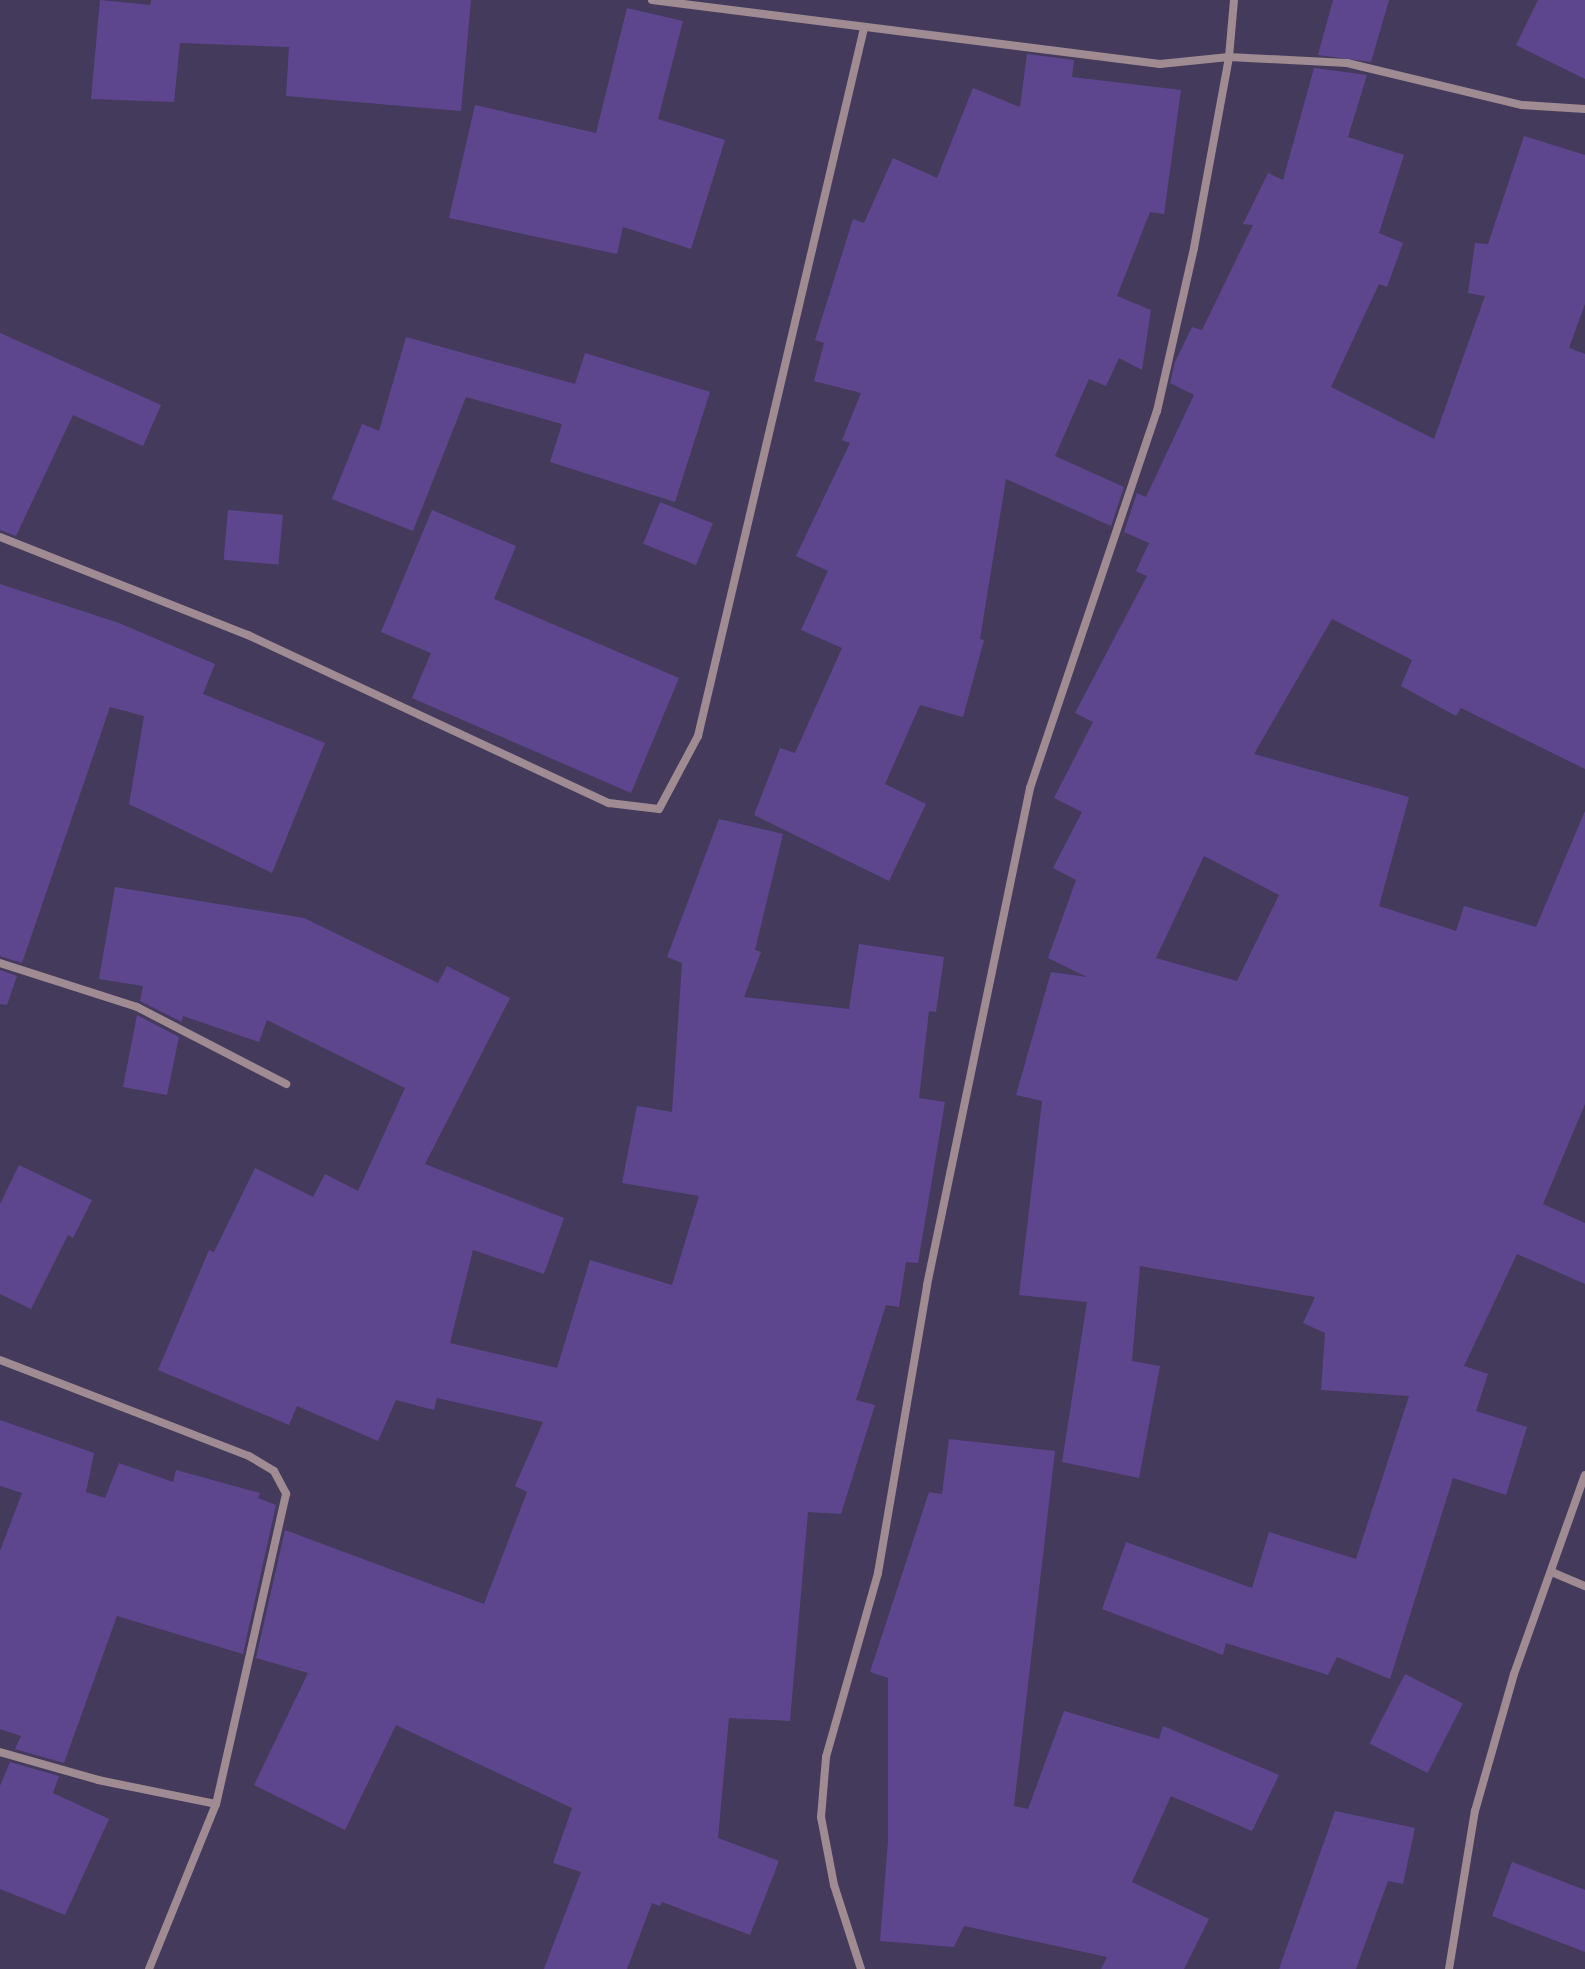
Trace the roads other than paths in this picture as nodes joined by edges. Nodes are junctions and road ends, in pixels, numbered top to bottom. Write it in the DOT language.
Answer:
graph roads {
  1 [pos="652,0"];
  2 [pos="1234,0"];
  3 [pos="864,28"];
  4 [pos="1229,57"];
  5 [pos="1585,109"];
  6 [pos="0,537"];
  7 [pos="0,963"];
  8 [pos="286,1084"];
  9 [pos="0,1360"];
  10 [pos="1585,1475"];
  11 [pos="1554,1573"];
  12 [pos="1585,1586"];
  13 [pos="0,1752"];
  14 [pos="216,1804"];
  15 [pos="149,1969"];
  16 [pos="861,1969"];
  17 [pos="1449,1969"];
  1 -- 3 [label="street"];
  2 -- 4 [label="street"];
  3 -- 4 [label="street"];
  3 -- 6 [label="street"];
  4 -- 5 [label="street"];
  4 -- 16 [label="street"];
  7 -- 8 [label="street"];
  9 -- 14 [label="street"];
  10 -- 11 [label="street"];
  11 -- 12 [label="street"];
  11 -- 17 [label="street"];
  13 -- 14 [label="street"];
  14 -- 15 [label="street"];
}
